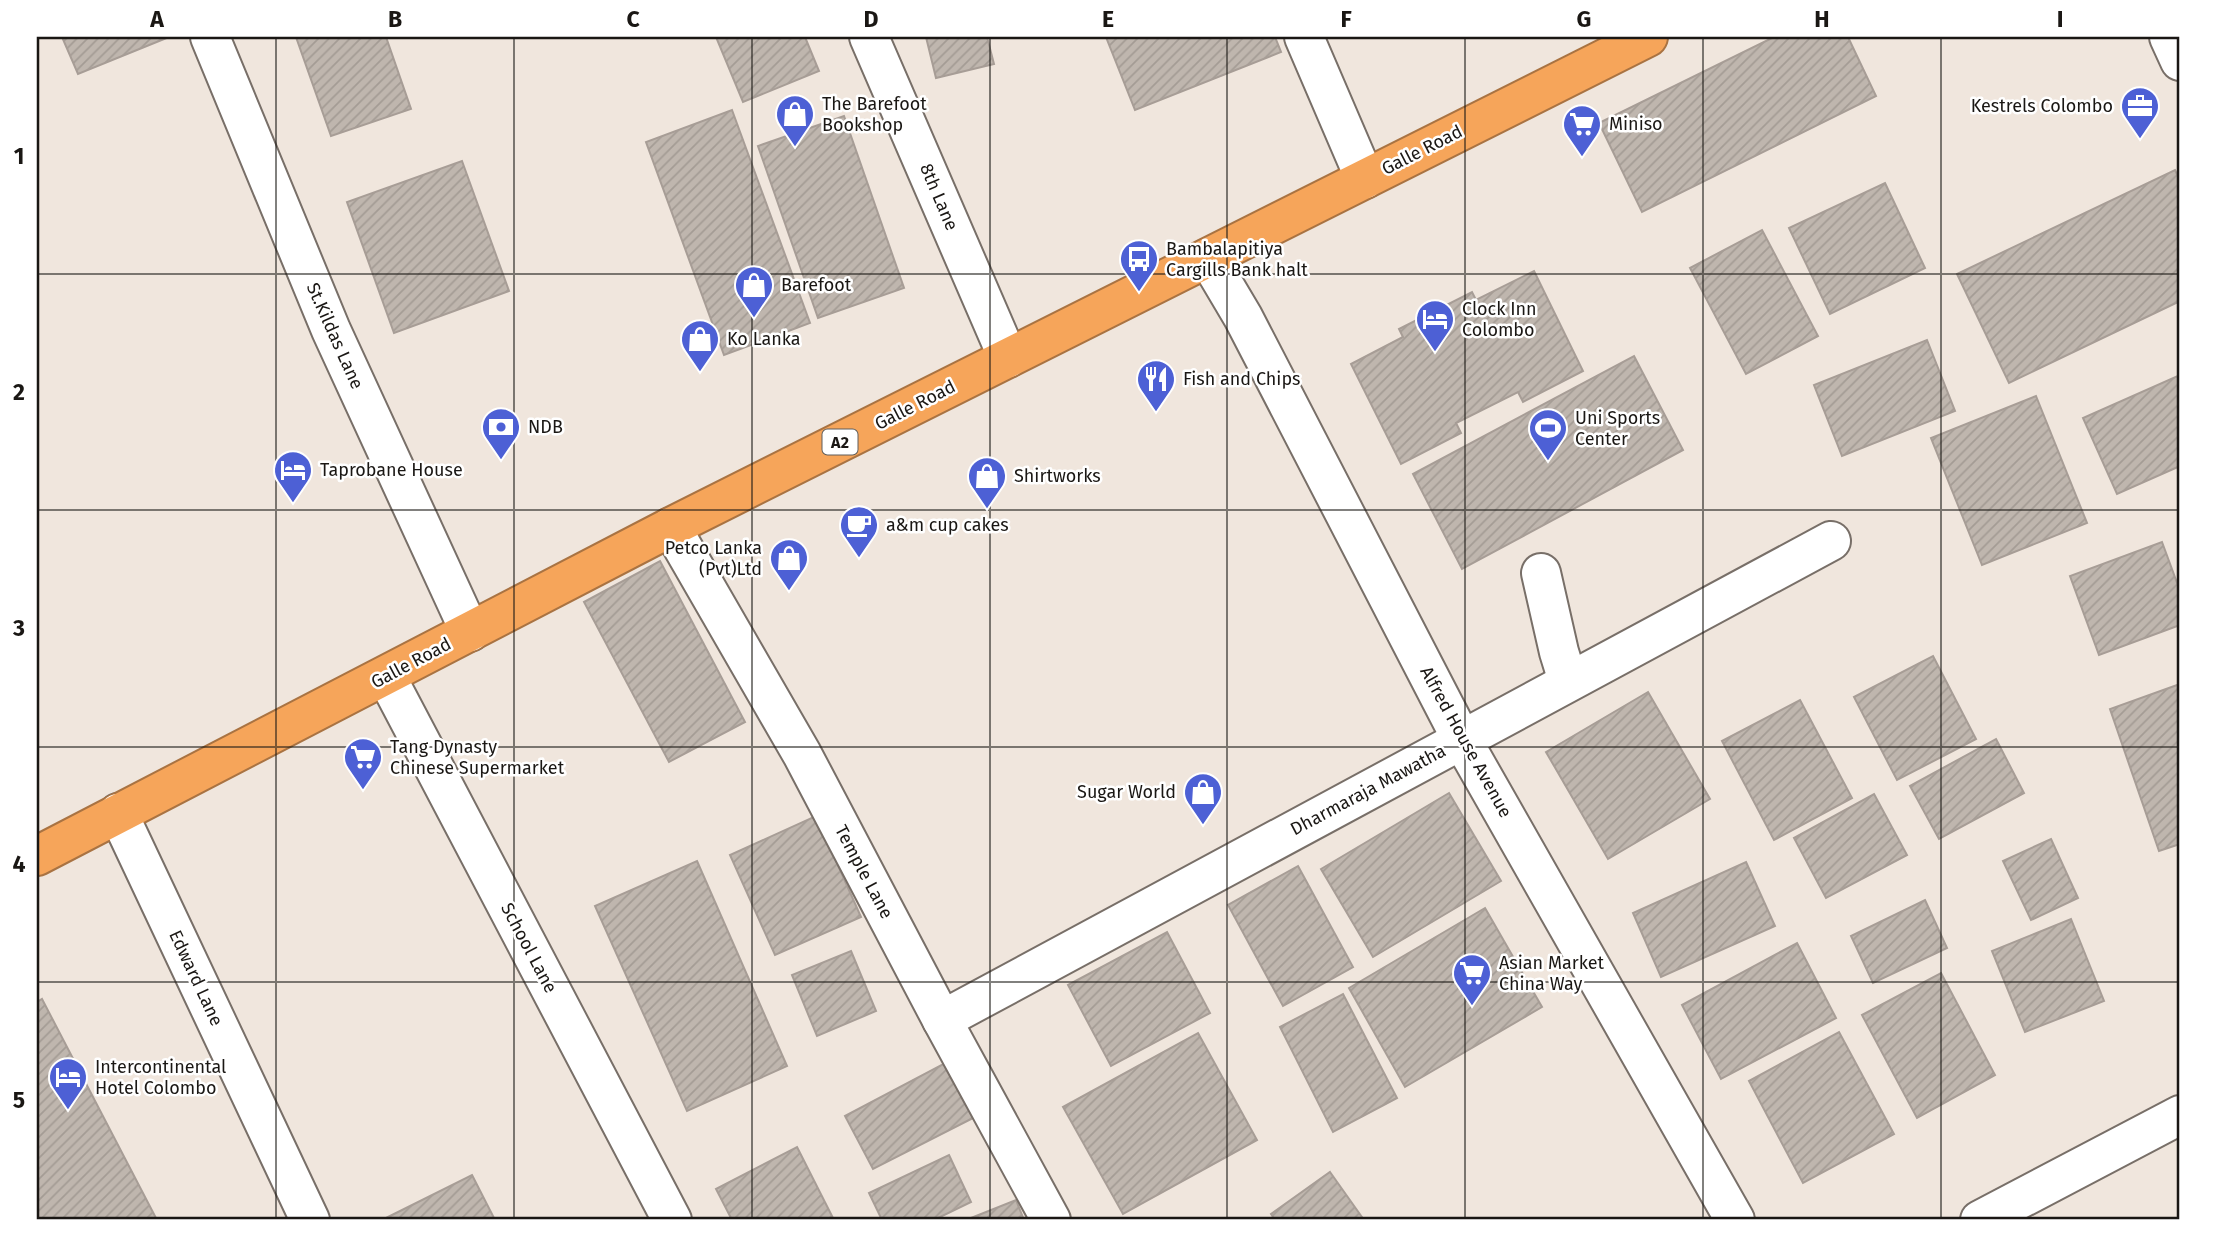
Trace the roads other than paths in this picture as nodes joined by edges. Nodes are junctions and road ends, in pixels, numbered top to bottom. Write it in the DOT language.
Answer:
graph roads {
  1 [pos="209,37"];
  2 [pos="869,37"];
  3 [pos="1304,37"];
  4 [pos="1648,37"];
  5 [pos="2169,37"];
  6 [pos="2180,61"];
  7 [pos="1365,179"];
  8 [pos="1208,258"];
  9 [pos="1008,358"];
  10 [pos="671,527"];
  11 [pos="1831,541"];
  12 [pos="1541,573"];
  13 [pos="470,632"];
  14 [pos="386,676"];
  15 [pos="1568,681"];
  16 [pos="1462,740"];
  17 [pos="118,813"];
  18 [pos="37,856"];
  19 [pos="942,1020"];
  20 [pos="2180,1115"];
  21 [pos="310,1220"];
  22 [pos="672,1220"];
  23 [pos="1051,1220"];
  24 [pos="1735,1220"];
  25 [pos="1980,1220"];
  1 -- 13 [label="street, St.Kildas Lane"];
  2 -- 9 [label="street, 8th Lane"];
  3 -- 7 [label="street"];
  4 -- 7 [label="highway, Galle Road / A2"];
  5 -- 6 [label="street"];
  7 -- 8 [label="highway, Galle Road / A2"];
  8 -- 9 [label="highway, Galle Road / A2"];
  8 -- 16 [label="street, Alfred House Avenue"];
  9 -- 10 [label="highway, Galle Road / A2"];
  10 -- 13 [label="highway, Galle Road / A2"];
  10 -- 19 [label="street, Temple Lane"];
  11 -- 15 [label="street, Dharmaraja Mawatha"];
  12 -- 15 [label="street"];
  13 -- 14 [label="highway, Galle Road / A2"];
  14 -- 17 [label="highway, Galle Road / A2"];
  14 -- 22 [label="street, School Lane"];
  15 -- 16 [label="street, Dharmaraja Mawatha"];
  16 -- 19 [label="street, Dharmaraja Mawatha"];
  16 -- 24 [label="street, Alfred House Avenue"];
  17 -- 18 [label="highway, Galle Road / A2"];
  17 -- 21 [label="street, Edward Lane"];
  19 -- 23 [label="street, Temple Lane"];
  20 -- 25 [label="street"];
}
